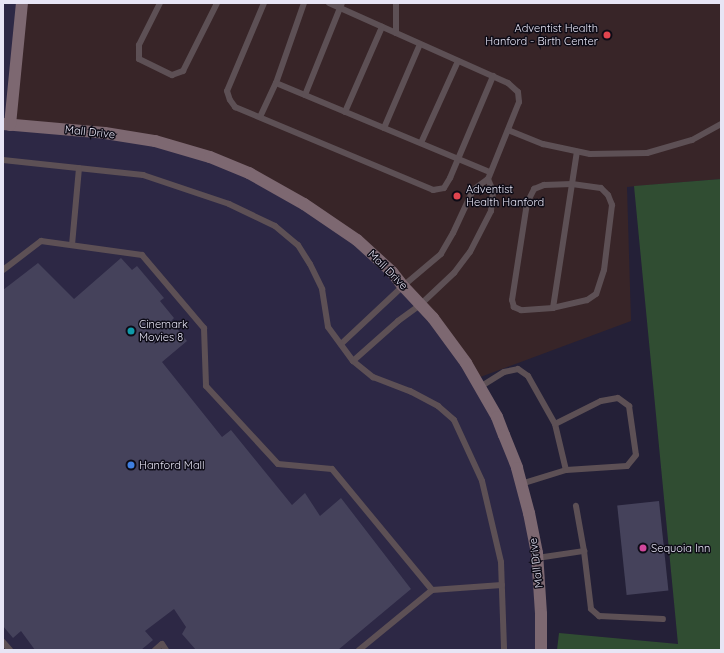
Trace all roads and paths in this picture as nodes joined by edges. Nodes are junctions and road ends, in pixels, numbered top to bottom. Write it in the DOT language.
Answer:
graph roads {
  1 [pos="22,3"];
  2 [pos="160,3"];
  3 [pos="217,3"];
  4 [pos="264,3"];
  5 [pos="304,3"];
  6 [pos="329,3"];
  7 [pos="396,3"];
  8 [pos="342,5"];
  9 [pos="382,27"];
  10 [pos="396,33"];
  11 [pos="420,44"];
  12 [pos="458,61"];
  13 [pos="493,76"];
  14 [pos="276,83"];
  15 [pos="305,95"];
  16 [pos="345,112"];
  17 [pos="260,117"];
  18 [pos="721,124"];
  19 [pos="7,125"];
  20 [pos="384,128"];
  21 [pos="508,130"];
  22 [pos="421,143"];
  23 [pos="576,152"];
  24 [pos="458,159"];
  25 [pos="3,160"];
  26 [pos="79,168"];
  27 [pos="490,172"];
  28 [pos="488,179"];
  29 [pos="572,184"];
  30 [pos="72,245"];
  31 [pos="3,270"];
  32 [pos="403,286"];
  33 [pos="420,305"];
  34 [pos="553,308"];
  35 [pos="341,344"];
  36 [pos="353,360"];
  37 [pos="480,387"];
  38 [pos="555,424"];
  39 [pos="566,470"];
  40 [pos="521,484"];
  41 [pos="576,506"];
  42 [pos="584,551"];
  43 [pos="537,558"];
  44 [pos="502,584"];
  45 [pos="432,590"];
  46 [pos="663,619"];
  47 [pos="3,642"];
  48 [pos="10,650"];
  49 [pos="155,650"];
  50 [pos="166,650"];
  51 [pos="359,650"];
  52 [pos="504,650"];
  53 [pos="541,650"];
  1 -- 19 [label="street"];
  2 -- 3 [label="lane"];
  4 -- 17 [label="lane"];
  5 -- 14 [label="lane"];
  6 -- 8 [label="lane"];
  7 -- 10 [label="lane"];
  8 -- 9 [label="lane"];
  8 -- 15 [label="lane"];
  9 -- 10 [label="lane"];
  9 -- 16 [label="lane"];
  10 -- 11 [label="lane"];
  11 -- 12 [label="lane"];
  11 -- 20 [label="lane"];
  12 -- 13 [label="lane"];
  12 -- 22 [label="lane"];
  13 -- 21 [label="lane"];
  13 -- 24 [label="lane"];
  14 -- 15 [label="lane"];
  14 -- 17 [label="lane"];
  15 -- 16 [label="lane"];
  16 -- 20 [label="lane"];
  17 -- 24 [label="lane"];
  18 -- 23 [label="lane"];
  19 -- 32 [label="street, Mall Drive"];
  20 -- 22 [label="lane"];
  21 -- 23 [label="lane"];
  21 -- 27 [label="lane"];
  22 -- 24 [label="lane"];
  23 -- 29 [label="lane"];
  24 -- 27 [label="lane"];
  25 -- 26 [label="lane"];
  26 -- 30 [label="lane"];
  26 -- 35 [label="lane"];
  27 -- 28 [label="lane"];
  28 -- 32 [label="lane"];
  28 -- 33 [label="lane"];
  29 -- 34 [label="lane"];
  29 -- 34 [label="lane"];
  29 -- 34 [label="lane"];
  30 -- 31 [label="lane"];
  30 -- 45 [label="lane"];
  32 -- 33 [label="street, Mall Drive"];
  32 -- 35 [label="lane"];
  33 -- 36 [label="lane"];
  33 -- 37 [label="street, Mall Drive"];
  35 -- 36 [label="lane"];
  36 -- 44 [label="lane"];
  37 -- 38 [label="lane"];
  37 -- 40 [label="street, Mall Drive"];
  38 -- 39 [label="lane"];
  38 -- 39 [label="lane"];
  39 -- 40 [label="lane"];
  40 -- 43 [label="street, Mall Drive"];
  41 -- 42 [label="lane"];
  42 -- 43 [label="lane"];
  42 -- 46 [label="lane"];
  43 -- 53 [label="street, Mall Drive"];
  44 -- 45 [label="lane"];
  44 -- 52 [label="lane"];
  45 -- 51 [label="lane"];
  47 -- 48 [label="lane"];
  49 -- 50 [label="lane"];
}
